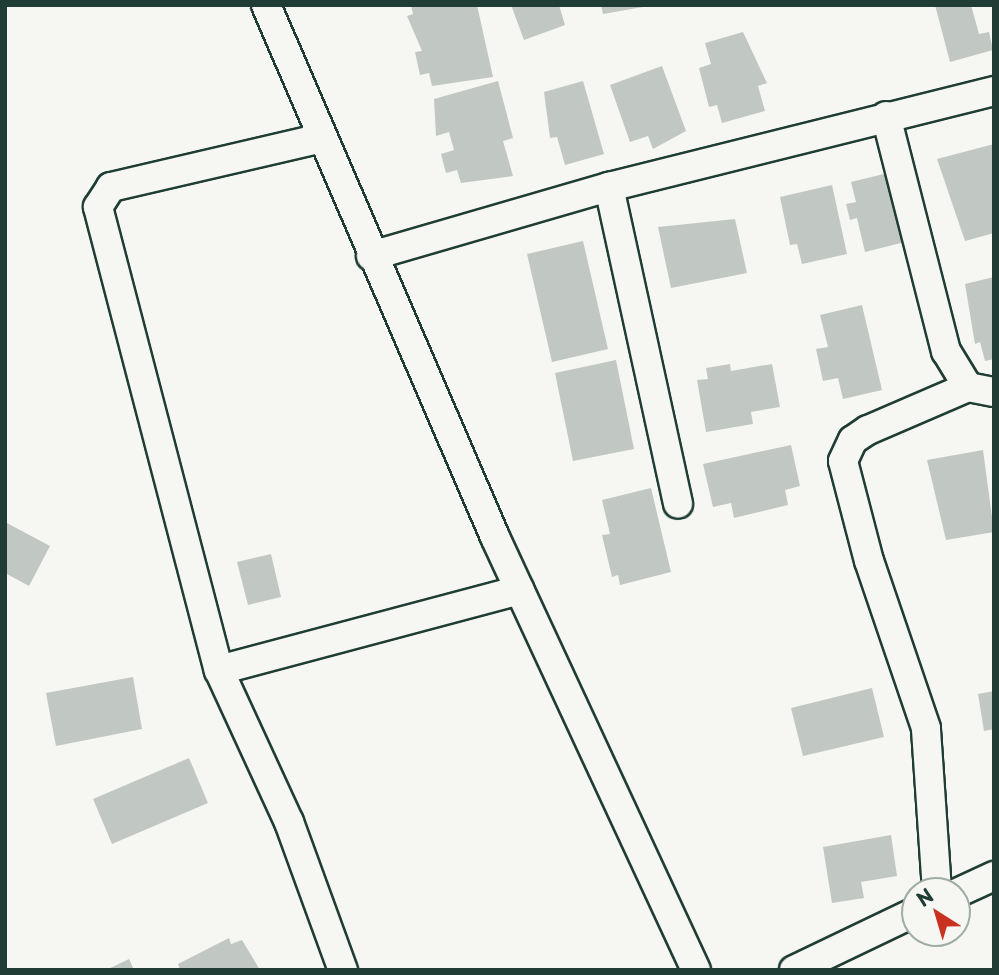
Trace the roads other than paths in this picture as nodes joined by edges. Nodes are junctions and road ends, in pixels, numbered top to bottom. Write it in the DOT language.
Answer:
graph roads {
  1 [pos="266,5"];
  2 [pos="994,91"];
  3 [pos="886,116"];
  4 [pos="322,138"];
  5 [pos="608,187"];
  6 [pos="371,256"];
  7 [pos="981,390"];
  8 [pos="678,504"];
  9 [pos="520,590"];
  10 [pos="219,670"];
  11 [pos="994,876"];
  12 [pos="936,877"];
  13 [pos="971,887"];
  14 [pos="901,919"];
  15 [pos="342,970"];
  16 [pos="696,970"];
  17 [pos="794,970"];
  1 -- 4 [label="street"];
  2 -- 3 [label="street"];
  3 -- 5 [label="street"];
  3 -- 7 [label="street"];
  4 -- 6 [label="street"];
  4 -- 10 [label="street"];
  5 -- 6 [label="street"];
  5 -- 8 [label="street"];
  6 -- 9 [label="street"];
  7 -- 12 [label="street"];
  9 -- 10 [label="street"];
  9 -- 16 [label="street"];
  10 -- 15 [label="street"];
  11 -- 13 [label="street"];
  14 -- 17 [label="street"];
}
